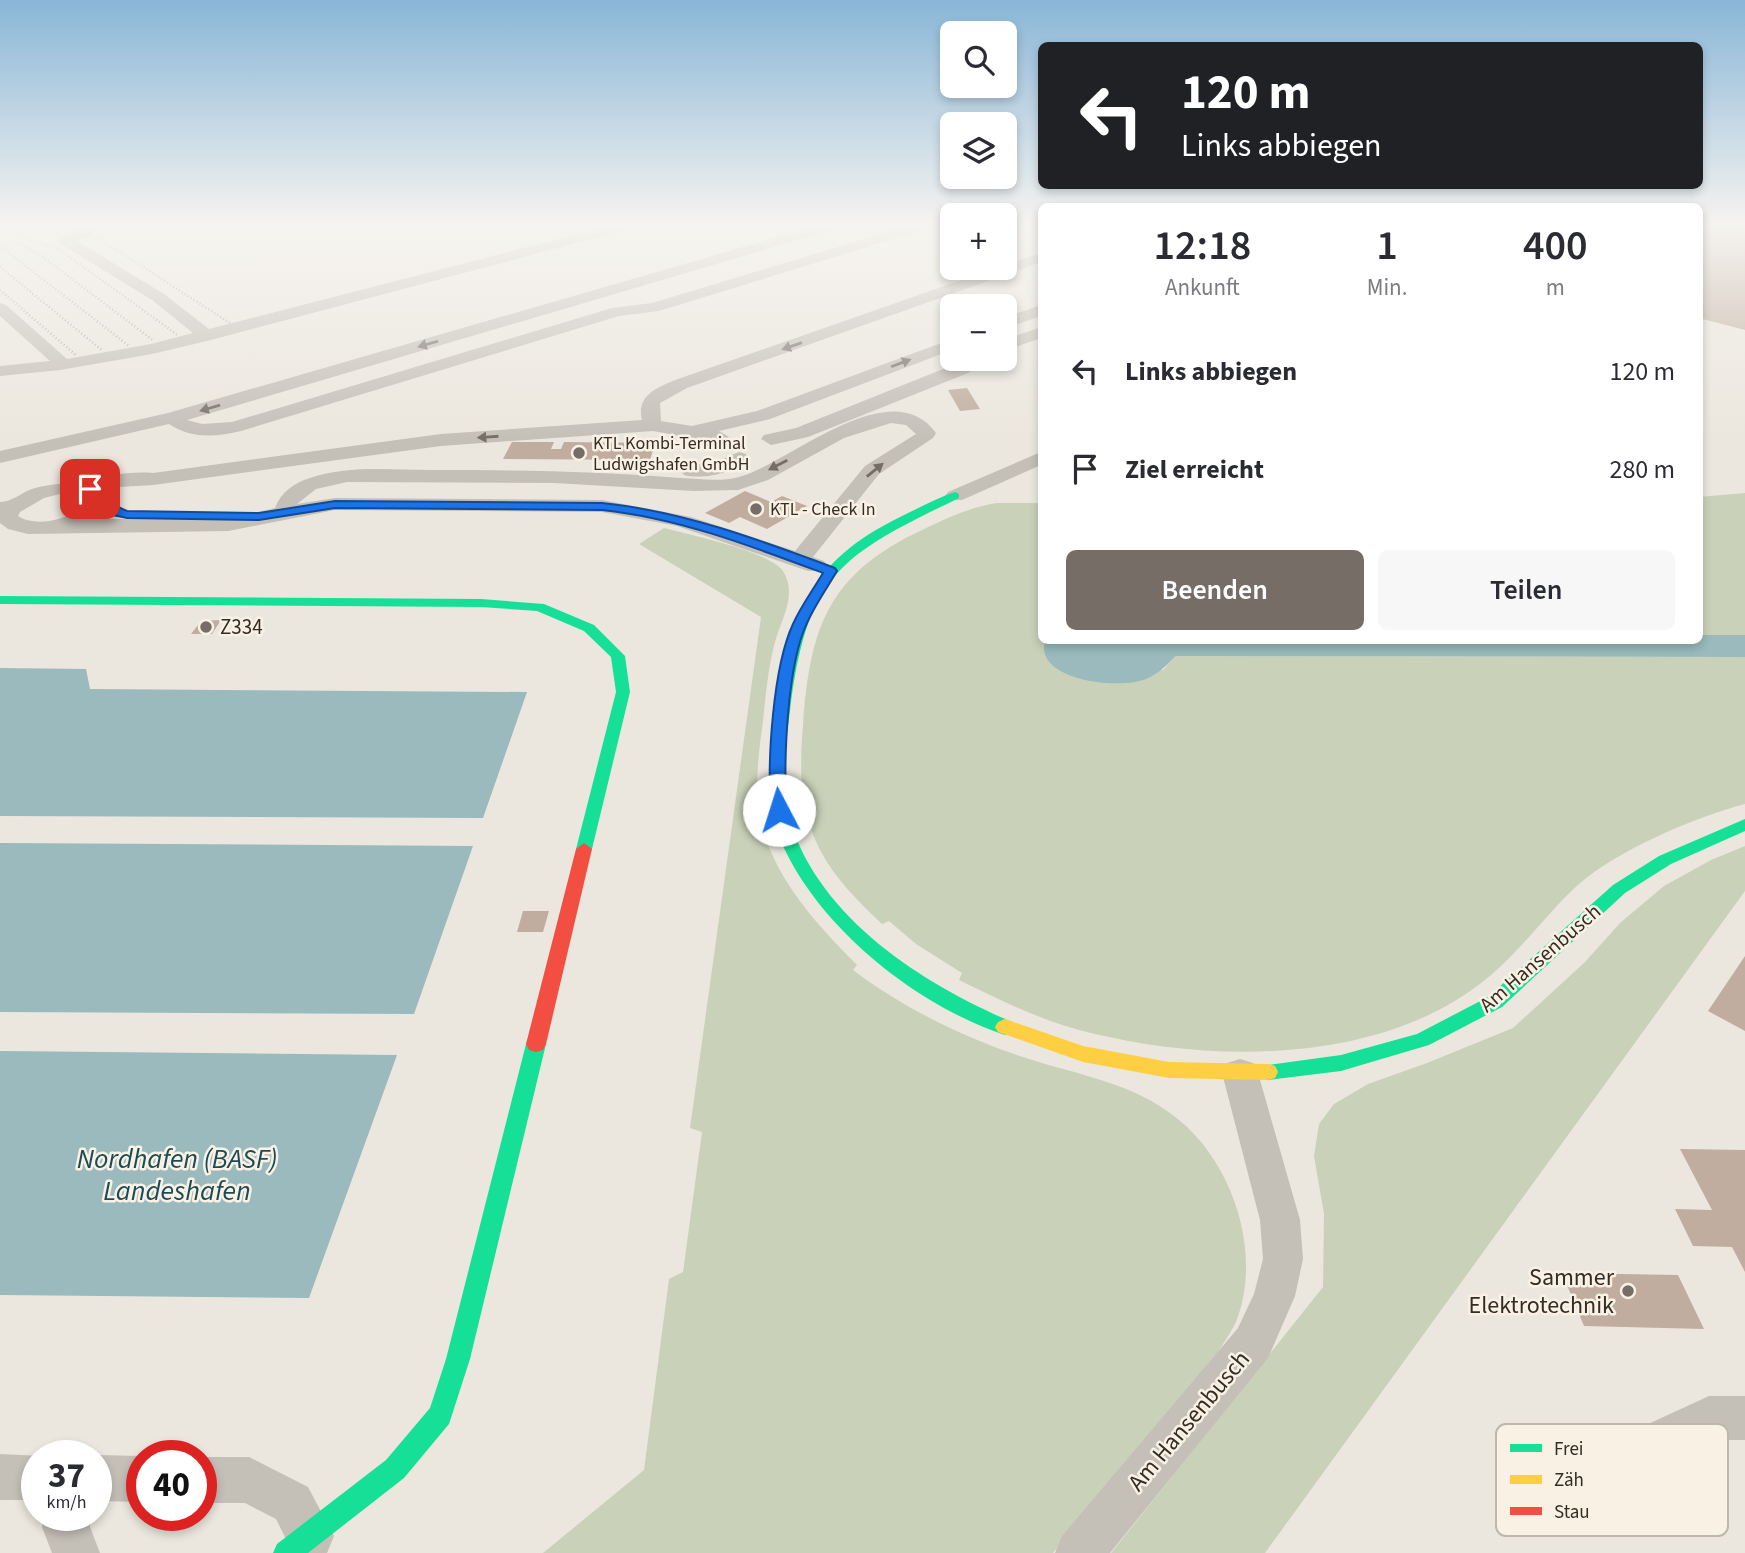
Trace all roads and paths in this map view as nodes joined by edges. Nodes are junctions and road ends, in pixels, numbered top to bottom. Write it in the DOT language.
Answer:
graph roads {
  1 [pos="157,296"];
  2 [pos="356,296"];
  3 [pos="593,296"];
  4 [pos="691,296"];
  5 [pos="929,296"];
  6 [pos="588,298"];
  7 [pos="0,308"];
  8 [pos="618,311"];
  9 [pos="1038,311"];
  10 [pos="1017,319"];
  11 [pos="1038,333"];
  12 [pos="206,336"];
  13 [pos="1017,341"];
  14 [pos="940,349"];
  15 [pos="60,365"];
  16 [pos="0,371"];
  17 [pos="957,371"];
  18 [pos="172,418"];
  19 [pos="653,425"];
  20 [pos="763,428"];
  21 [pos="696,431"];
  22 [pos="536,434"];
  23 [pos="719,437"];
  24 [pos="0,457"];
  25 [pos="739,457"];
  26 [pos="1038,459"];
  27 [pos="283,463"];
  28 [pos="153,479"];
  29 [pos="81,488"];
  30 [pos="955,496"];
  31 [pos="99,503"];
  32 [pos="6,508"];
  33 [pos="284,512"];
  34 [pos="259,517"];
  35 [pos="60,525"];
  36 [pos="799,560"];
  37 [pos="830,571"];
  38 [pos="0,600"];
  39 [pos="1745,825"];
  40 [pos="1240,1073"];
  41 [pos="1745,1418"];
  42 [pos="1696,1424"];
  43 [pos="0,1477"];
  44 [pos="21,1477"];
  45 [pos="217,1480"];
  46 [pos="68,1531"];
  47 [pos="298,1544"];
  48 [pos="76,1553"];
  49 [pos="1079,1553"];
  1 -- 12 [label="street"];
  2 -- 12 [label="street"];
  3 -- 6 [label="street"];
  4 -- 8 [label="street"];
  5 -- 19 [label="street, one-way"];
  6 -- 8 [label="street"];
  6 -- 18 [label="street, one-way"];
  7 -- 15 [label="street"];
  8 -- 18 [label="street"];
  9 -- 10 [label="street"];
  11 -- 13 [label="street"];
  12 -- 15 [label="street"];
  20 -- 14 [label="street, one-way"];
  15 -- 16 [label="street"];
  17 -- 20 [label="street"];
  18 -- 24 [label="street"];
  19 -- 21 [label="street"];
  19 -- 22 [label="street"];
  20 -- 21 [label="street"];
  20 -- 23 [label="street"];
  20 -- 25 [label="street"];
  21 -- 23 [label="street"];
  22 -- 23 [label="street"];
  22 -- 27 [label="street, one-way"];
  23 -- 25 [label="street"];
  25 -- 27 [label="street"];
  26 -- 30 [label="street"];
  27 -- 28 [label="street"];
  28 -- 29 [label="street"];
  28 -- 31 [label="street"];
  29 -- 31 [label="street"];
  29 -- 32 [label="street"];
  30 -- 37 [label="street, Am Hansenbusch"];
  31 -- 34 [label="street"];
  31 -- 35 [label="street"];
  32 -- 35 [label="street"];
  33 -- 34 [label="street"];
  33 -- 36 [label="street"];
  36 -- 33 [label="street, one-way"];
  34 -- 35 [label="street"];
  36 -- 37 [label="street"];
  37 -- 40 [label="street, Am Hansenbusch"];
  38 -- 47 [label="street"];
  39 -- 40 [label="street, Am Hansenbusch"];
  40 -- 49 [label="street, Am Hansenbusch"];
  41 -- 42 [label="street"];
  43 -- 44 [label="street"];
  45 -- 47 [label="street"];
  46 -- 48 [label="street"];
}
